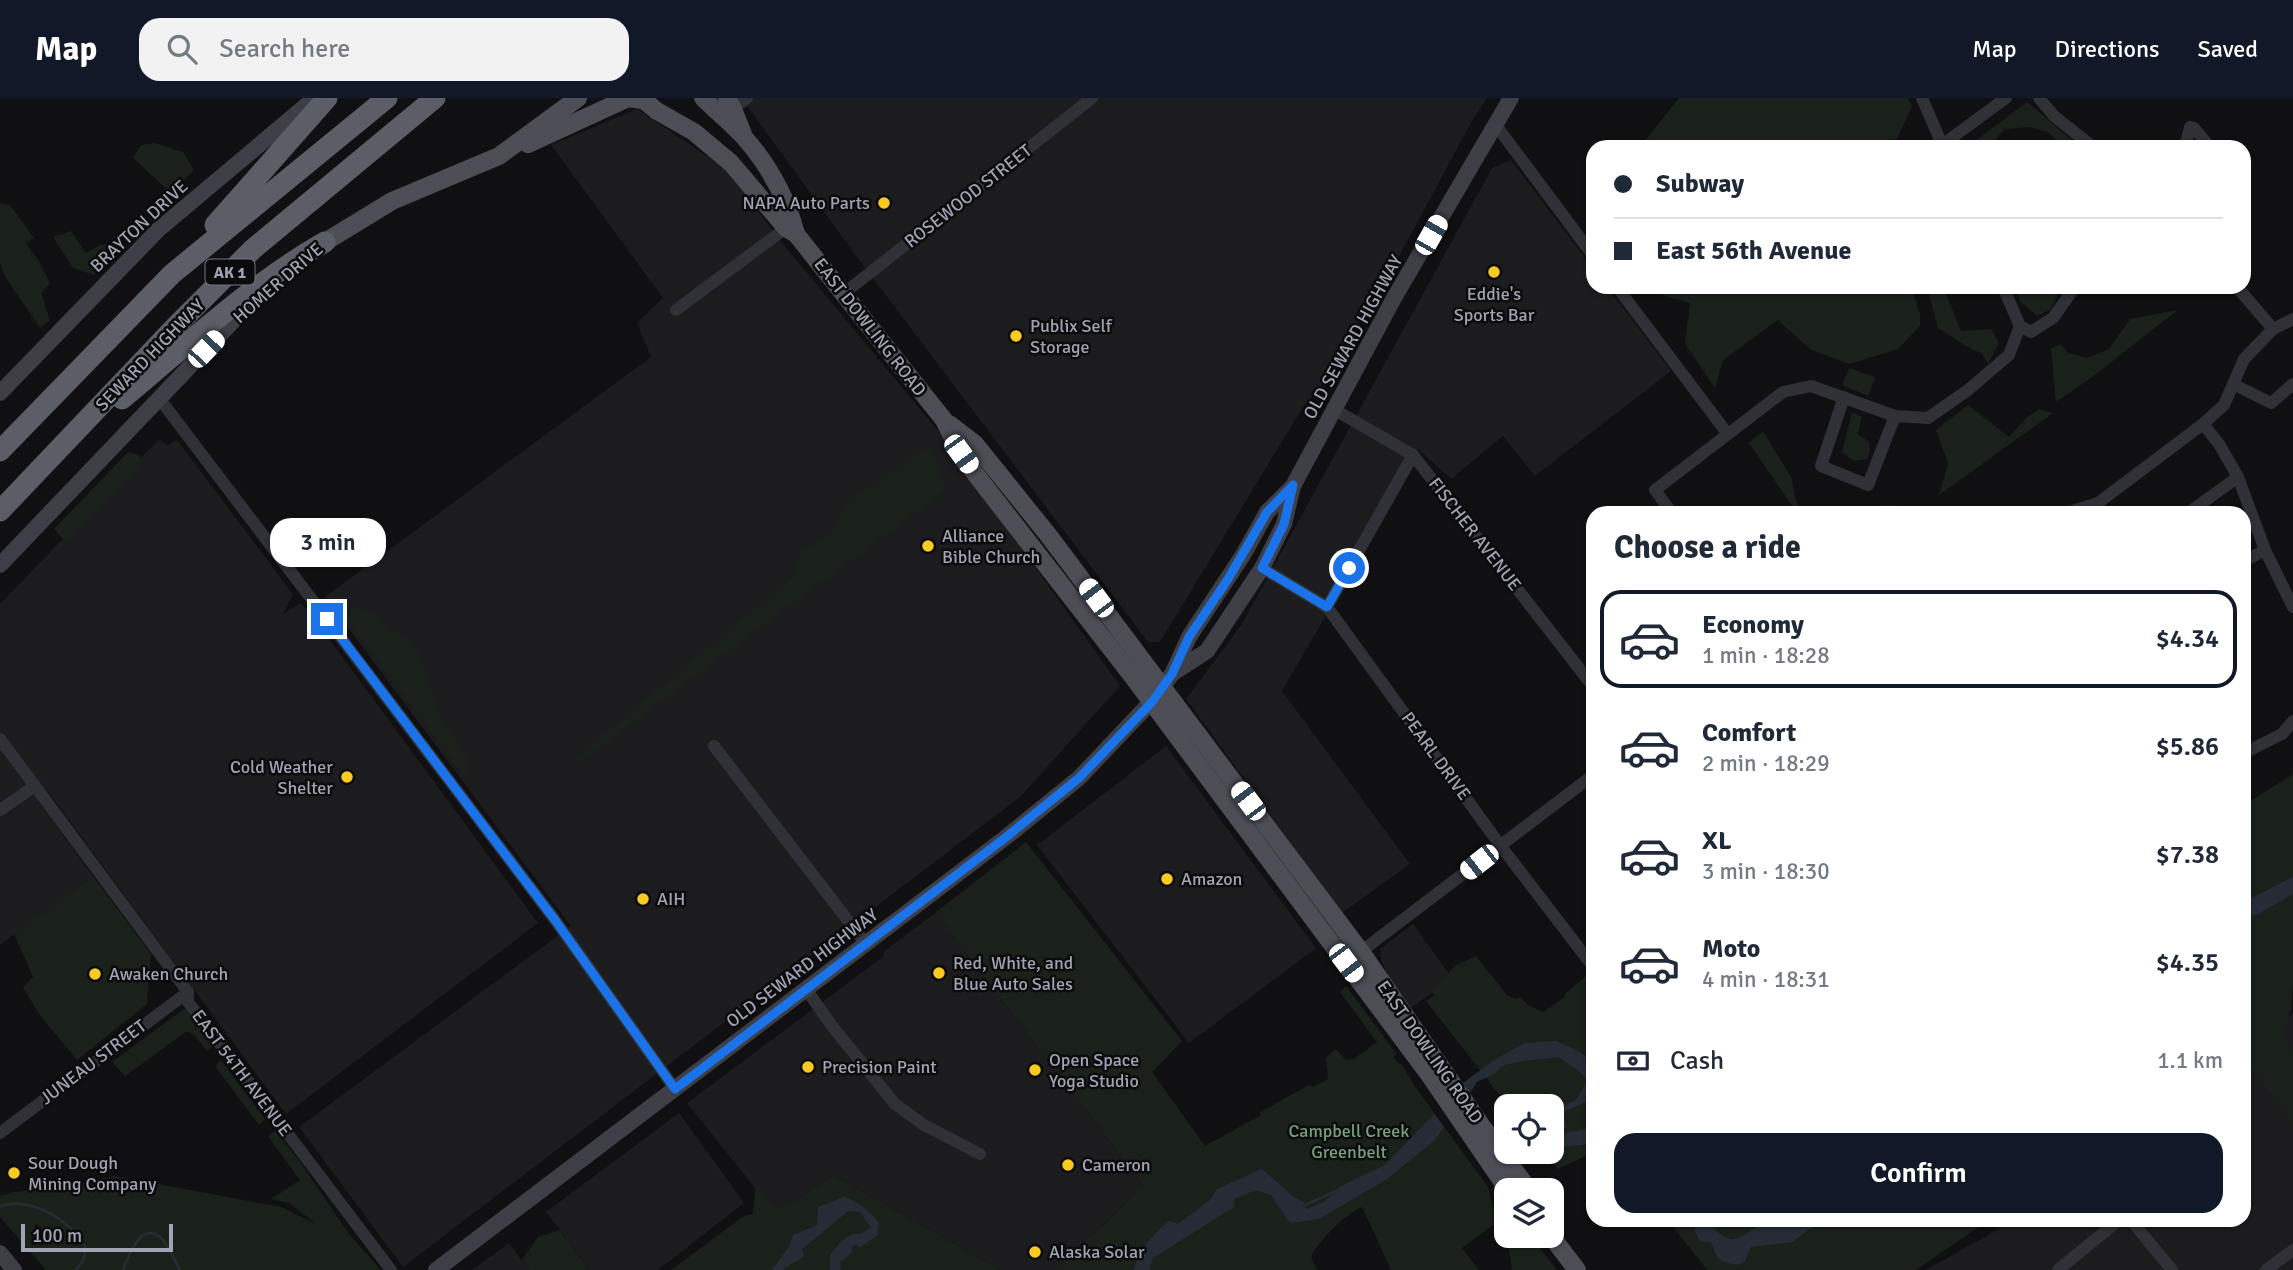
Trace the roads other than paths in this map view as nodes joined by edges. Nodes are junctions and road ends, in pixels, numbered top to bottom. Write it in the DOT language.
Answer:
graph roads {
  1 [pos="315,98"];
  2 [pos="327,98"];
  3 [pos="387,98"];
  4 [pos="435,98"];
  5 [pos="578,98"];
  6 [pos="703,98"];
  7 [pos="1092,98"];
  8 [pos="1511,98"];
  9 [pos="1923,98"];
  10 [pos="2006,98"];
  11 [pos="2039,98"];
  12 [pos="642,99"];
  13 [pos="736,102"];
  14 [pos="1495,124"];
  15 [pos="744,137"];
  16 [pos="1940,140"];
  17 [pos="1951,140"];
  18 [pos="2084,140"];
  19 [pos="2186,140"];
  20 [pos="2204,140"];
  21 [pos="499,156"];
  22 [pos="791,231"];
  23 [pos="325,242"];
  24 [pos="1586,246"];
  25 [pos="172,274"];
  26 [pos="844,294"];
  27 [pos="1622,294"];
  28 [pos="2006,294"];
  29 [pos="2070,294"];
  30 [pos="2244,294"];
  31 [pos="677,310"];
  32 [pos="2293,319"];
  33 [pos="2020,326"];
  34 [pos="2273,329"];
  35 [pos="2233,384"];
  36 [pos="2293,384"];
  37 [pos="0,393"];
  38 [pos="1844,397"];
  39 [pos="159,398"];
  40 [pos="1335,410"];
  41 [pos="1895,416"];
  42 [pos="2203,424"];
  43 [pos="1727,433"];
  44 [pos="0,451"];
  45 [pos="1413,455"];
  46 [pos="43,466"];
  47 [pos="2238,477"];
  48 [pos="1293,485"];
  49 [pos="1667,506"];
  50 [pos="2102,506"];
  51 [pos="2198,506"];
  52 [pos="2249,506"];
  53 [pos="0,511"];
  54 [pos="2251,512"];
  55 [pos="2265,550"];
  56 [pos="2251,557"];
  57 [pos="0,565"];
  58 [pos="1262,568"];
  59 [pos="1327,607"];
  60 [pos="2293,607"];
  61 [pos="1586,677"];
  62 [pos="1162,688"];
  63 [pos="2293,722"];
  64 [pos="0,739"];
  65 [pos="714,746"];
  66 [pos="2251,750"];
  67 [pos="1586,780"];
  68 [pos="35,786"];
  69 [pos="0,810"];
  70 [pos="1500,845"];
  71 [pos="866,944"];
  72 [pos="1354,957"];
  73 [pos="1586,957"];
  74 [pos="806,989"];
  75 [pos="188,992"];
  76 [pos="675,1089"];
  77 [pos="1476,1130"];
  78 [pos="0,1133"];
  79 [pos="981,1154"];
  80 [pos="1502,1178"];
  81 [pos="1518,1178"];
  82 [pos="2110,1227"];
  83 [pos="2137,1227"];
  84 [pos="1560,1248"];
  85 [pos="2293,1251"];
  86 [pos="0,1253"];
  87 [pos="14,1270"];
  88 [pos="391,1270"];
  89 [pos="436,1270"];
  90 [pos="1577,1270"];
  91 [pos="2057,1270"];
  92 [pos="2172,1270"];
  93 [pos="2266,1270"];
  1 -- 37 [label="main road, BRAYTON DRIVE"];
  2 -- 25 [label="highway"];
  3 -- 25 [label="highway, AK 1"];
  4 -- 46 [label="highway, SEWARD HIGHWAY / AK 1"];
  5 -- 21 [label="main road, HOMER DRIVE"];
  6 -- 15 [label="main road, EAST DOWLING ROAD"];
  7 -- 26 [label="street, ROSEWOOD STREET"];
  8 -- 14 [label="main road, OLD SEWARD HIGHWAY"];
  9 -- 16 [label="street"];
  10 -- 17 [label="street"];
  11 -- 18 [label="street"];
  12 -- 21 [label="main road"];
  12 -- 22 [label="main road, EAST DOWLING ROAD"];
  13 -- 15 [label="main road"];
  14 -- 24 [label="street"];
  14 -- 40 [label="main road, OLD SEWARD HIGHWAY"];
  15 -- 22 [label="main road, EAST DOWLING ROAD"];
  19 -- 20 [label="street"];
  21 -- 23 [label="main road, HOMER DRIVE"];
  22 -- 26 [label="main road, EAST DOWLING ROAD"];
  22 -- 31 [label="street"];
  23 -- 39 [label="main road, HOMER DRIVE"];
  23 -- 46 [label="highway"];
  25 -- 44 [label="highway, AK 1"];
  26 -- 62 [label="main road, EAST DOWLING ROAD"];
  27 -- 43 [label="street"];
  28 -- 33 [label="street"];
  29 -- 33 [label="street"];
  30 -- 34 [label="street"];
  32 -- 34 [label="street"];
  33 -- 41 [label="street"];
  34 -- 35 [label="street"];
  35 -- 36 [label="street"];
  35 -- 42 [label="street"];
  38 -- 41 [label="street"];
  38 -- 41 [label="street"];
  38 -- 43 [label="street"];
  39 -- 57 [label="main road, HOMER DRIVE"];
  39 -- 76 [label="street"];
  40 -- 45 [label="street, FISCHER AVENUE"];
  40 -- 48 [label="main road, OLD SEWARD HIGHWAY"];
  42 -- 47 [label="street"];
  42 -- 50 [label="street"];
  43 -- 49 [label="street"];
  45 -- 59 [label="street"];
  45 -- 61 [label="street, FISCHER AVENUE"];
  46 -- 53 [label="highway, SEWARD HIGHWAY / AK 1"];
  47 -- 51 [label="street"];
  47 -- 52 [label="street"];
  48 -- 58 [label="main road, OLD SEWARD HIGHWAY"];
  48 -- 62 [label="main road, OLD SEWARD HIGHWAY"];
  54 -- 55 [label="street"];
  55 -- 56 [label="street"];
  55 -- 60 [label="street"];
  58 -- 59 [label="street, PEARL DRIVE"];
  58 -- 62 [label="main road, OLD SEWARD HIGHWAY"];
  59 -- 70 [label="street, PEARL DRIVE"];
  62 -- 71 [label="main road, OLD SEWARD HIGHWAY"];
  62 -- 72 [label="main road, EAST DOWLING ROAD"];
  63 -- 66 [label="street"];
  64 -- 68 [label="street, EAST 54TH AVENUE"];
  65 -- 71 [label="street"];
  67 -- 70 [label="street"];
  68 -- 69 [label="street"];
  68 -- 75 [label="street, EAST 54TH AVENUE"];
  70 -- 72 [label="street"];
  70 -- 73 [label="street, PEARL DRIVE"];
  71 -- 74 [label="main road, OLD SEWARD HIGHWAY"];
  72 -- 77 [label="main road, EAST DOWLING ROAD"];
  74 -- 76 [label="main road, OLD SEWARD HIGHWAY"];
  74 -- 79 [label="street"];
  75 -- 78 [label="street, JUNEAU STREET"];
  75 -- 88 [label="street, EAST 54TH AVENUE"];
  76 -- 89 [label="main road, OLD SEWARD HIGHWAY"];
  77 -- 80 [label="main road, EAST DOWLING ROAD"];
  77 -- 81 [label="main road, EAST DOWLING ROAD"];
  82 -- 91 [label="street"];
  83 -- 92 [label="street"];
  84 -- 90 [label="main road"];
  85 -- 93 [label="street"];
  86 -- 87 [label="main road"];
}
